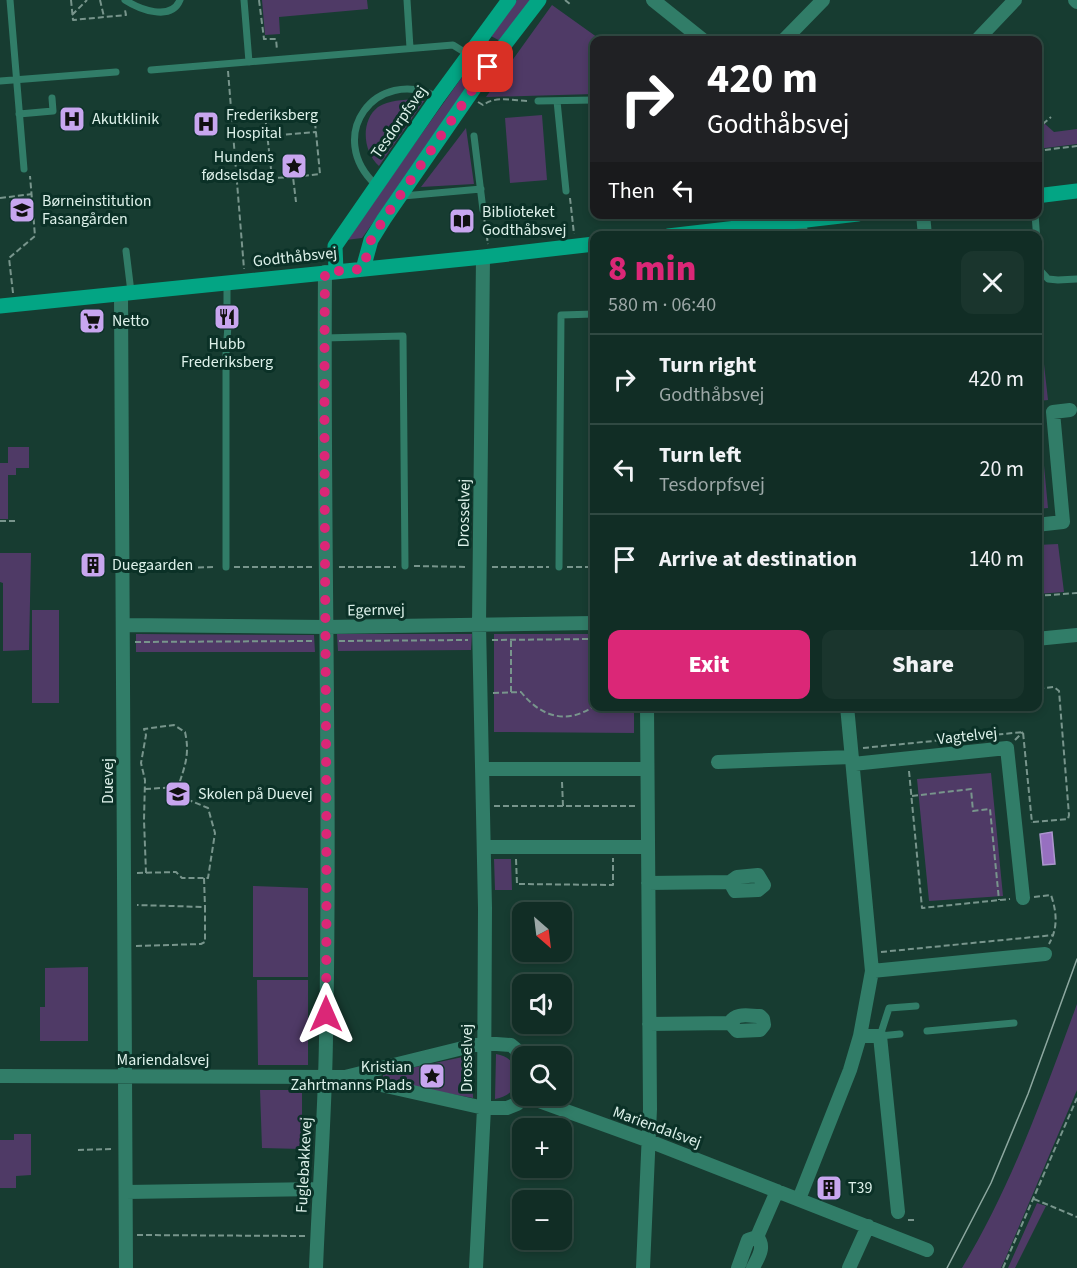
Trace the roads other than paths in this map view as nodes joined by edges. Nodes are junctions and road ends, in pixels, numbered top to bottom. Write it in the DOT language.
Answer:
graph roads {
  1 [pos="10,0"];
  2 [pos="125,0"];
  3 [pos="180,0"];
  4 [pos="244,0"];
  5 [pos="407,0"];
  6 [pos="509,0"];
  7 [pos="539,0"];
  8 [pos="653,0"];
  9 [pos="823,0"];
  10 [pos="1015,0"];
  11 [pos="698,36"];
  12 [pos="788,36"];
  13 [pos="981,36"];
  14 [pos="480,39"];
  15 [pos="410,48"];
  16 [pos="499,52"];
  17 [pos="469,55"];
  18 [pos="249,62"];
  19 [pos="151,70"];
  20 [pos="116,72"];
  21 [pos="16,80"];
  22 [pos="0,81"];
  23 [pos="52,98"];
  24 [pos="438,98"];
  25 [pos="590,100"];
  26 [pos="538,101"];
  27 [pos="557,101"];
  28 [pos="19,114"];
  29 [pos="474,136"];
  30 [pos="24,169"];
  31 [pos="376,185"];
  32 [pos="481,189"];
  33 [pos="566,191"];
  34 [pos="1077,191"];
  35 [pos="1042,195"];
  36 [pos="399,197"];
  37 [pos="483,210"];
  38 [pos="829,219"];
  39 [pos="800,224"];
  40 [pos="734,231"];
  41 [pos="590,244"];
  42 [pos="126,251"];
  43 [pos="486,256"];
  44 [pos="363,269"];
  45 [pos="330,272"];
  46 [pos="1042,272"];
  47 [pos="1077,279"];
  48 [pos="227,282"];
  49 [pos="126,293"];
  50 [pos="7,305"];
  51 [pos="227,305"];
  52 [pos="590,314"];
  53 [pos="228,325"];
  54 [pos="324,338"];
  55 [pos="1070,410"];
  56 [pos="1042,524"];
  57 [pos="405,566"];
  58 [pos="226,567"];
  59 [pos="559,567"];
  60 [pos="590,623"];
  61 [pos="123,625"];
  62 [pos="479,625"];
  63 [pos="326,634"];
  64 [pos="1077,635"];
  65 [pos="1042,638"];
  66 [pos="646,711"];
  67 [pos="848,711"];
  68 [pos="853,760"];
  69 [pos="718,762"];
  70 [pos="483,769"];
  71 [pos="647,769"];
  72 [pos="484,847"];
  73 [pos="647,847"];
  74 [pos="730,882"];
  75 [pos="648,883"];
  76 [pos="1023,898"];
  77 [pos="1045,954"];
  78 [pos="872,971"];
  79 [pos="916,1006"];
  80 [pos="730,1023"];
  81 [pos="1014,1023"];
  82 [pos="649,1024"];
  83 [pos="927,1031"];
  84 [pos="900,1034"];
  85 [pos="860,1036"];
  86 [pos="880,1036"];
  87 [pos="483,1043"];
  88 [pos="512,1046"];
  89 [pos="0,1076"];
  90 [pos="126,1076"];
  91 [pos="345,1077"];
  92 [pos="325,1078"];
  93 [pos="512,1106"];
  94 [pos="553,1106"];
  95 [pos="484,1108"];
  96 [pos="649,1141"];
  97 [pos="319,1189"];
  98 [pos="777,1191"];
  99 [pos="126,1192"];
  100 [pos="799,1199"];
  101 [pos="898,1212"];
  102 [pos="868,1226"];
  103 [pos="757,1237"];
  104 [pos="927,1250"];
  105 [pos="126,1268"];
  106 [pos="316,1268"];
  107 [pos="476,1268"];
  108 [pos="643,1268"];
  109 [pos="738,1268"];
  110 [pos="753,1268"];
  111 [pos="849,1268"];
  1 -- 21 [label="lane"];
  2 -- 3 [label="lane"];
  4 -- 18 [label="lane"];
  5 -- 15 [label="lane"];
  6 -- 14 [label="street, Tesdorpfsvej"];
  7 -- 16 [label="street"];
  8 -- 11 [label="street"];
  9 -- 12 [label="street"];
  10 -- 13 [label="street"];
  14 -- 16 [label="lane"];
  14 -- 17 [label="street, Tesdorpfsvej"];
  15 -- 17 [label="lane"];
  15 -- 18 [label="lane"];
  16 -- 36 [label="street"];
  17 -- 24 [label="street, Tesdorpfsvej"];
  18 -- 19 [label="lane"];
  20 -- 21 [label="lane"];
  21 -- 22 [label="lane"];
  21 -- 28 [label="lane"];
  23 -- 28 [label="lane"];
  24 -- 31 [label="street, Tesdorpfsvej"];
  24 -- 31 [label="lane"];
  25 -- 27 [label="lane"];
  26 -- 27 [label="lane"];
  27 -- 33 [label="lane"];
  28 -- 30 [label="lane"];
  29 -- 32 [label="lane"];
  31 -- 45 [label="street, Tesdorpfsvej"];
  32 -- 36 [label="lane"];
  32 -- 37 [label="lane"];
  34 -- 35 [label="street"];
  36 -- 44 [label="street"];
  38 -- 39 [label="street"];
  39 -- 40 [label="street"];
  41 -- 43 [label="street, Godthåbsvej"];
  42 -- 49 [label="lane"];
  43 -- 44 [label="street, Godthåbsvej"];
  43 -- 62 [label="street, Drosselvej"];
  44 -- 45 [label="street, Godthåbsvej"];
  45 -- 48 [label="street, Godthåbsvej"];
  45 -- 54 [label="street, Fuglebakkevej"];
  46 -- 47 [label="lane"];
  48 -- 49 [label="street, Godthåbsvej"];
  48 -- 51 [label="lane"];
  49 -- 50 [label="street, Godthåbsvej"];
  49 -- 61 [label="street, Duevej"];
  52 -- 59 [label="lane"];
  53 -- 58 [label="lane"];
  54 -- 57 [label="lane"];
  54 -- 63 [label="street, Fuglebakkevej"];
  55 -- 56 [label="street"];
  60 -- 62 [label="street, Egernvej"];
  61 -- 63 [label="street, Egernvej"];
  61 -- 90 [label="street, Duevej"];
  62 -- 63 [label="street, Egernvej"];
  62 -- 70 [label="street, Drosselvej"];
  63 -- 92 [label="street, Fuglebakkevej"];
  64 -- 65 [label="street"];
  66 -- 71 [label="street"];
  67 -- 68 [label="street"];
  68 -- 69 [label="street, Vagtelvej"];
  68 -- 76 [label="street, Vagtelvej"];
  68 -- 78 [label="street"];
  70 -- 71 [label="street"];
  70 -- 72 [label="street, Drosselvej"];
  71 -- 73 [label="street"];
  72 -- 73 [label="street"];
  72 -- 87 [label="street, Drosselvej"];
  73 -- 75 [label="street"];
  74 -- 75 [label="street"];
  75 -- 82 [label="street"];
  77 -- 78 [label="street"];
  78 -- 85 [label="street"];
  79 -- 86 [label="lane"];
  80 -- 82 [label="street"];
  81 -- 83 [label="lane"];
  82 -- 96 [label="street"];
  84 -- 86 [label="lane"];
  85 -- 86 [label="street"];
  85 -- 100 [label="street"];
  86 -- 101 [label="street"];
  87 -- 88 [label="street"];
  87 -- 91 [label="street"];
  87 -- 95 [label="street, Drosselvej"];
  89 -- 90 [label="street, Mariendalsvej"];
  90 -- 92 [label="street, Mariendalsvej"];
  90 -- 99 [label="street, Duevej"];
  91 -- 92 [label="street"];
  91 -- 95 [label="street"];
  92 -- 97 [label="street, Fuglebakkevej"];
  93 -- 95 [label="street"];
  94 -- 96 [label="street, Mariendalsvej"];
  95 -- 107 [label="street, Drosselvej"];
  96 -- 98 [label="street, Mariendalsvej"];
  96 -- 108 [label="street"];
  97 -- 99 [label="street"];
  97 -- 106 [label="street, Fuglebakkevej"];
  98 -- 100 [label="street, Mariendalsvej"];
  98 -- 103 [label="street"];
  99 -- 105 [label="street, Duevej"];
  100 -- 102 [label="street, Mariendalsvej"];
  102 -- 104 [label="street, Mariendalsvej"];
  102 -- 111 [label="street"];
  103 -- 109 [label="street"];
  103 -- 110 [label="street"];
}
